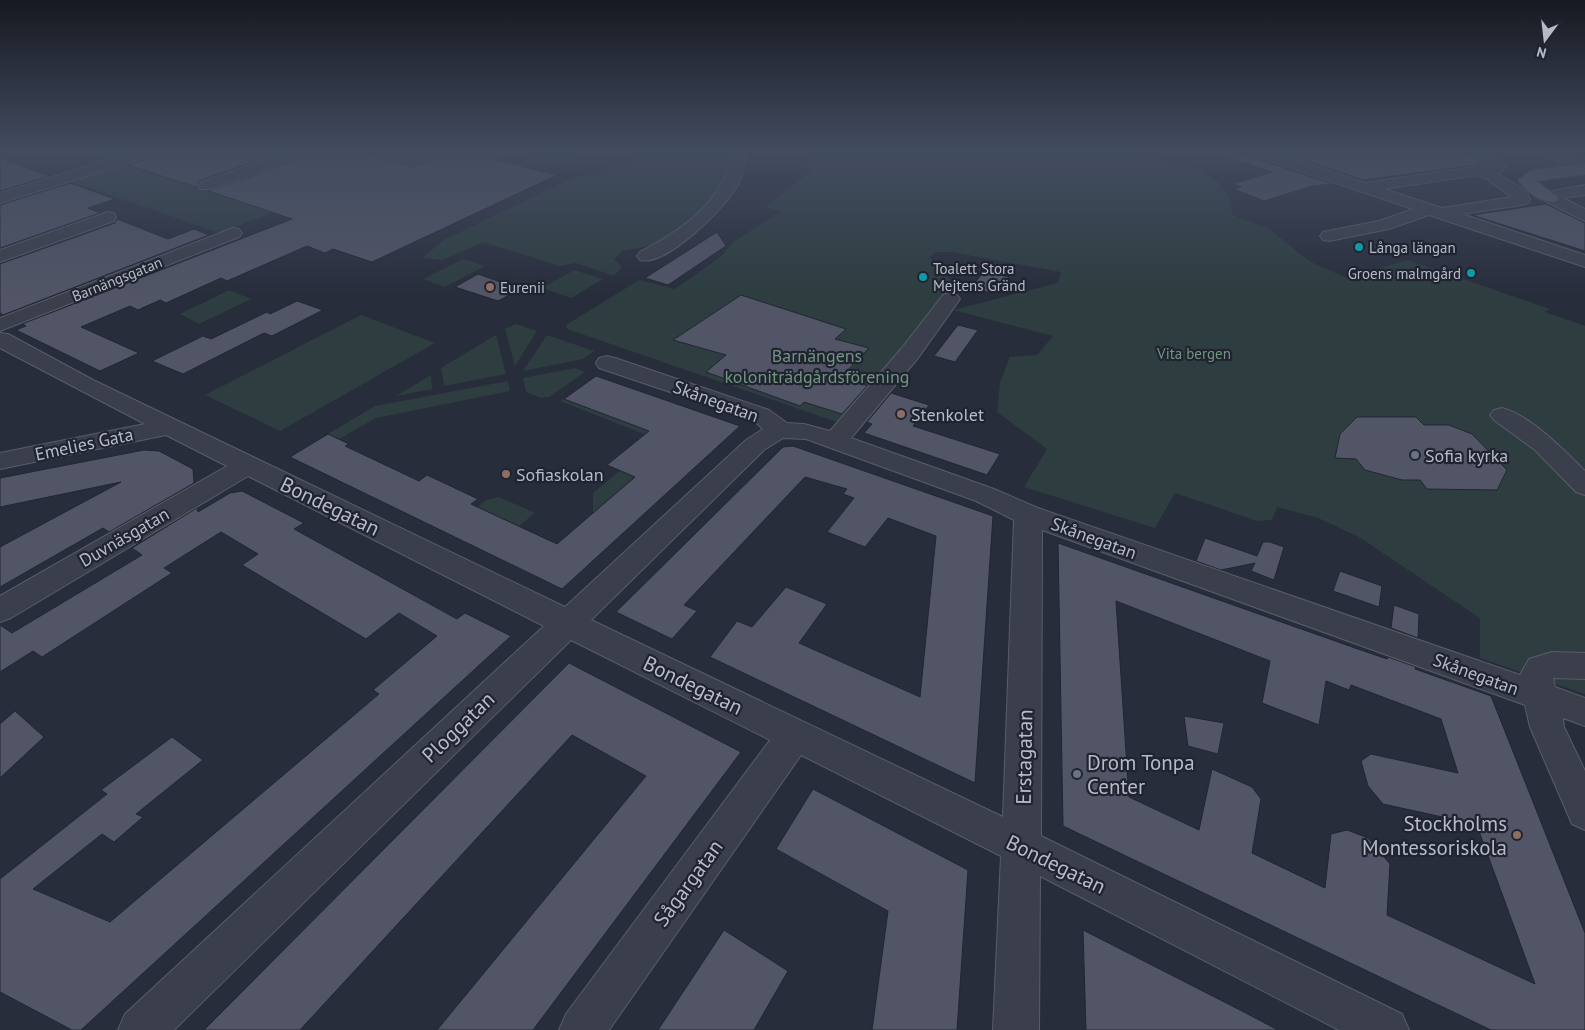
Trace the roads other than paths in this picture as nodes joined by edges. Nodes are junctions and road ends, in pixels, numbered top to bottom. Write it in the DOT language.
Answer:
graph roads {
  1 [pos="721,197"];
  2 [pos="1395,197"];
  3 [pos="1521,197"];
  4 [pos="1557,197"];
  5 [pos="1435,210"];
  6 [pos="1584,216"];
  7 [pos="108,217"];
  8 [pos="233,233"];
  9 [pos="1329,236"];
  10 [pos="0,256"];
  11 [pos="646,256"];
  12 [pos="1585,260"];
  13 [pos="950,299"];
  14 [pos="0,325"];
  15 [pos="0,339"];
  16 [pos="607,363"];
  17 [pos="1502,415"];
  18 [pos="168,427"];
  19 [pos="780,430"];
  20 [pos="835,442"];
  21 [pos="0,461"];
  22 [pos="248,465"];
  23 [pos="1585,486"];
  24 [pos="1028,515"];
  25 [pos="0,610"];
  26 [pos="568,624"];
  27 [pos="1585,666"];
  28 [pos="1540,697"];
  29 [pos="1585,712"];
  30 [pos="794,736"];
  31 [pos="1585,812"];
  32 [pos="1022,847"];
  33 [pos="140,1030"];
  34 [pos="582,1030"];
  35 [pos="1016,1030"];
  36 [pos="1386,1030"];
  1 -- 11 [label="street"];
  2 -- 5 [label="street"];
  3 -- 5 [label="street"];
  4 -- 6 [label="street"];
  5 -- 9 [label="street"];
  5 -- 12 [label="street"];
  7 -- 10 [label="street"];
  8 -- 14 [label="street, Barnängsgatan"];
  13 -- 20 [label="street"];
  15 -- 18 [label="street, Bondegatan"];
  16 -- 19 [label="street, Skånegatan"];
  17 -- 23 [label="street"];
  18 -- 21 [label="street, Emelies Gata"];
  18 -- 22 [label="street, Bondegatan"];
  19 -- 20 [label="street, Skånegatan"];
  19 -- 26 [label="street, Ploggatan"];
  20 -- 24 [label="street, Skånegatan"];
  22 -- 25 [label="street, Duvnäsgatan"];
  22 -- 26 [label="street, Bondegatan"];
  24 -- 28 [label="street, Skånegatan"];
  24 -- 32 [label="street, Erstagatan"];
  26 -- 30 [label="street, Bondegatan"];
  26 -- 33 [label="street, Ploggatan"];
  27 -- 28 [label="street"];
  28 -- 29 [label="street, Skånegatan"];
  28 -- 31 [label="street"];
  30 -- 32 [label="street, Bondegatan"];
  30 -- 34 [label="street, Sågargatan"];
  32 -- 35 [label="street, Erstagatan"];
  32 -- 36 [label="street, Bondegatan"];
}
